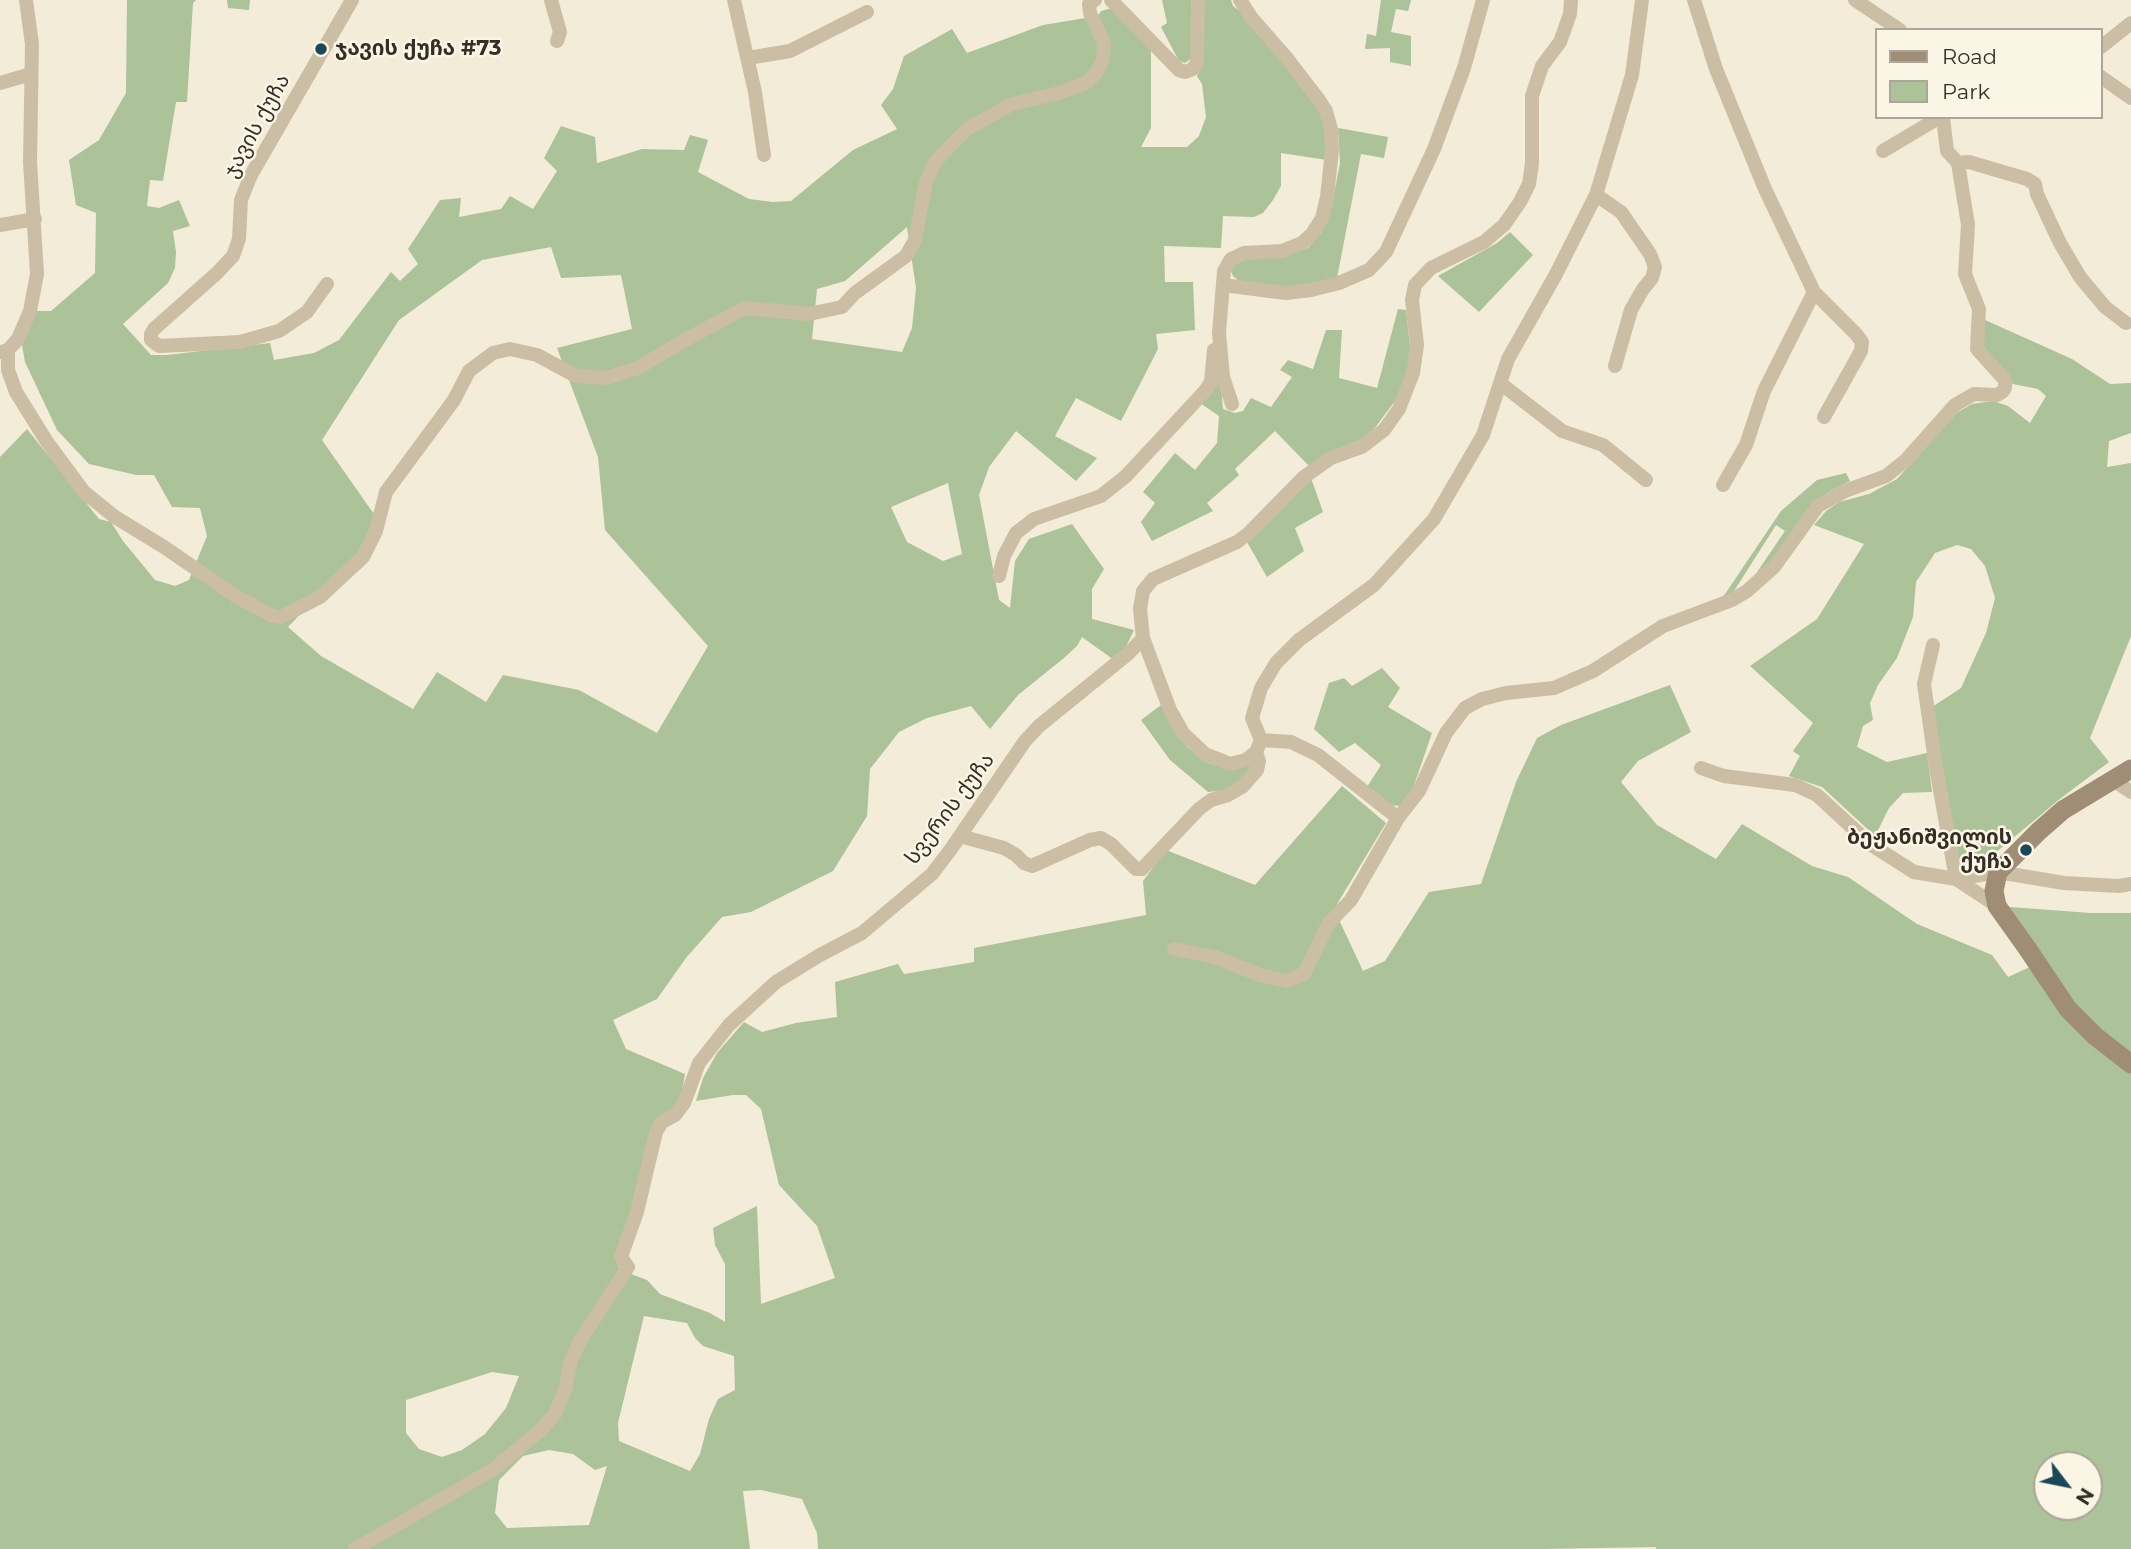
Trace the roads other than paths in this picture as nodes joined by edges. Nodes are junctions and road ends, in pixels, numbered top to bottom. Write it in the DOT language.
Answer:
graph roads {
  1 [pos="26,0"];
  2 [pos="352,0"];
  3 [pos="551,0"];
  4 [pos="734,0"];
  5 [pos="1095,0"];
  6 [pos="1111,0"];
  7 [pos="1198,0"];
  8 [pos="1240,0"];
  9 [pos="1483,0"];
  10 [pos="1570,0"];
  11 [pos="1642,0"];
  12 [pos="1695,0"];
  13 [pos="1858,1"];
  14 [pos="867,12"];
  15 [pos="2131,23"];
  16 [pos="1897,28"];
  17 [pos="557,41"];
  18 [pos="2103,45"];
  19 [pos="748,58"];
  20 [pos="31,74"];
  21 [pos="2103,78"];
  22 [pos="0,83"];
  23 [pos="2131,98"];
  24 [pos="1938,119"];
  25 [pos="1941,119"];
  26 [pos="1883,151"];
  27 [pos="764,155"];
  28 [pos="1958,163"];
  29 [pos="1596,195"];
  30 [pos="35,219"];
  31 [pos="0,225"];
  32 [pos="327,284"];
  33 [pos="1223,285"];
  34 [pos="1814,292"];
  35 [pos="2126,323"];
  36 [pos="1219,332"];
  37 [pos="4,351"];
  38 [pos="1615,366"];
  39 [pos="1500,383"];
  40 [pos="1232,404"];
  41 [pos="1824,417"];
  42 [pos="1646,480"];
  43 [pos="1723,485"];
  44 [pos="999,576"];
  45 [pos="1143,638"];
  46 [pos="1933,645"];
  47 [pos="1259,746"];
  48 [pos="1701,768"];
  49 [pos="2131,769"];
  50 [pos="2113,780"];
  51 [pos="2131,792"];
  52 [pos="1398,818"];
  53 [pos="960,836"];
  54 [pos="1998,873"];
  55 [pos="1956,879"];
  56 [pos="2131,884"];
  57 [pos="1997,906"];
  58 [pos="1174,949"];
  59 [pos="2131,1064"];
  60 [pos="355,1549"];
  1 -- 20 [label="street"];
  2 -- 32 [label="street, ჯავის ქუჩა"];
  3 -- 17 [label="street"];
  4 -- 19 [label="street"];
  5 -- 37 [label="street"];
  6 -- 7 [label="street"];
  8 -- 33 [label="street"];
  9 -- 33 [label="street"];
  10 -- 45 [label="street"];
  11 -- 29 [label="street"];
  12 -- 34 [label="street"];
  13 -- 16 [label="street"];
  14 -- 19 [label="street"];
  15 -- 18 [label="street"];
  19 -- 27 [label="street"];
  20 -- 22 [label="street"];
  20 -- 30 [label="street"];
  21 -- 23 [label="street"];
  24 -- 26 [label="street"];
  25 -- 28 [label="street"];
  28 -- 35 [label="street"];
  28 -- 52 [label="street"];
  29 -- 38 [label="street"];
  29 -- 39 [label="street"];
  30 -- 31 [label="street"];
  30 -- 37 [label="street"];
  33 -- 36 [label="street"];
  34 -- 41 [label="street"];
  34 -- 43 [label="street"];
  36 -- 40 [label="street"];
  36 -- 44 [label="street"];
  39 -- 42 [label="street"];
  39 -- 47 [label="street"];
  45 -- 47 [label="street"];
  45 -- 53 [label="street, სვერის ქუჩა"];
  46 -- 55 [label="street"];
  47 -- 52 [label="street"];
  47 -- 53 [label="street"];
  48 -- 55 [label="street"];
  49 -- 50 [label="street"];
  50 -- 51 [label="street"];
  50 -- 54 [label="street"];
  52 -- 58 [label="street"];
  53 -- 60 [label="street, სვერის ქუჩა"];
  54 -- 55 [label="street"];
  54 -- 56 [label="street"];
  54 -- 57 [label="street"];
  55 -- 57 [label="street"];
  57 -- 59 [label="street"];
}
